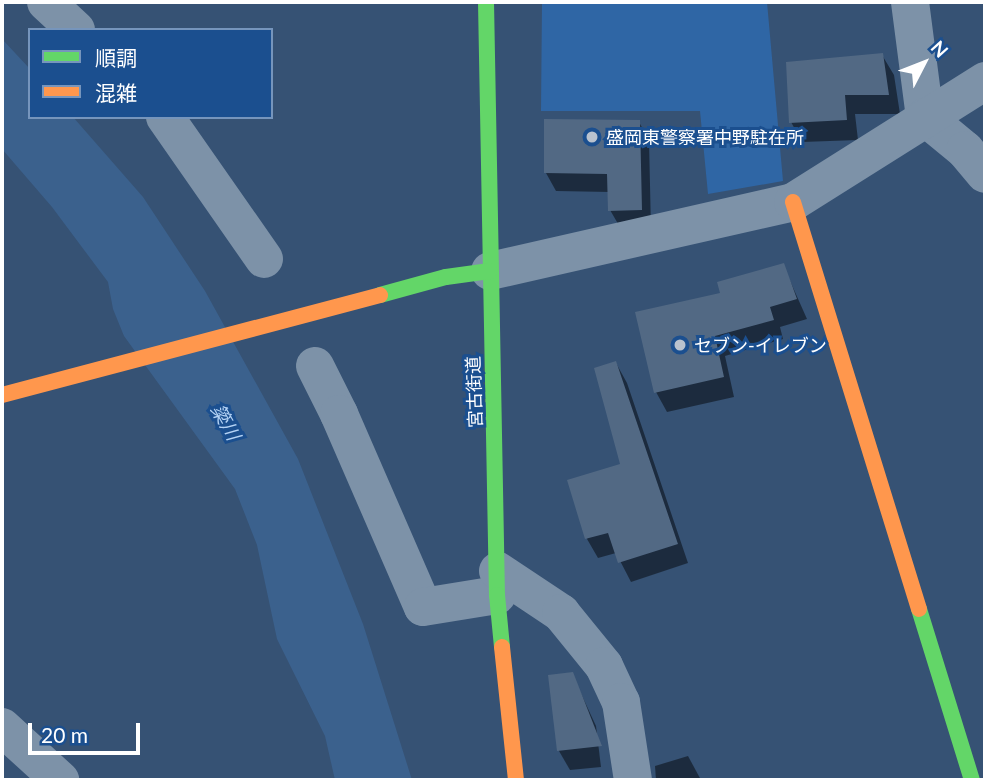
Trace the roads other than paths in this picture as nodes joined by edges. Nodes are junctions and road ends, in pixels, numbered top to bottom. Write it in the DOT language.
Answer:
graph roads {
  1 [pos="46,2"];
  2 [pos="486,2"];
  3 [pos="910,2"];
  4 [pos="74,28"];
  5 [pos="985,81"];
  6 [pos="925,117"];
  7 [pos="166,119"];
  8 [pos="985,174"];
  9 [pos="793,202"];
  10 [pos="264,260"];
  11 [pos="490,271"];
  12 [pos="314,366"];
  13 [pos="2,395"];
  14 [pos="498,583"];
  15 [pos="2,727"];
  16 [pos="60,780"];
  17 [pos="516,780"];
  18 [pos="633,780"];
  19 [pos="972,780"];
  1 -- 4 [label="street"];
  2 -- 11 [label="main road, 宮古街道"];
  3 -- 6 [label="street"];
  5 -- 6 [label="street"];
  6 -- 8 [label="street"];
  6 -- 9 [label="street"];
  7 -- 10 [label="street"];
  9 -- 11 [label="street"];
  9 -- 19 [label="main road"];
  11 -- 13 [label="main road"];
  11 -- 14 [label="main road, 宮古街道"];
  12 -- 14 [label="street"];
  14 -- 17 [label="main road, 宮古街道"];
  14 -- 18 [label="street"];
  15 -- 16 [label="street"];
}
